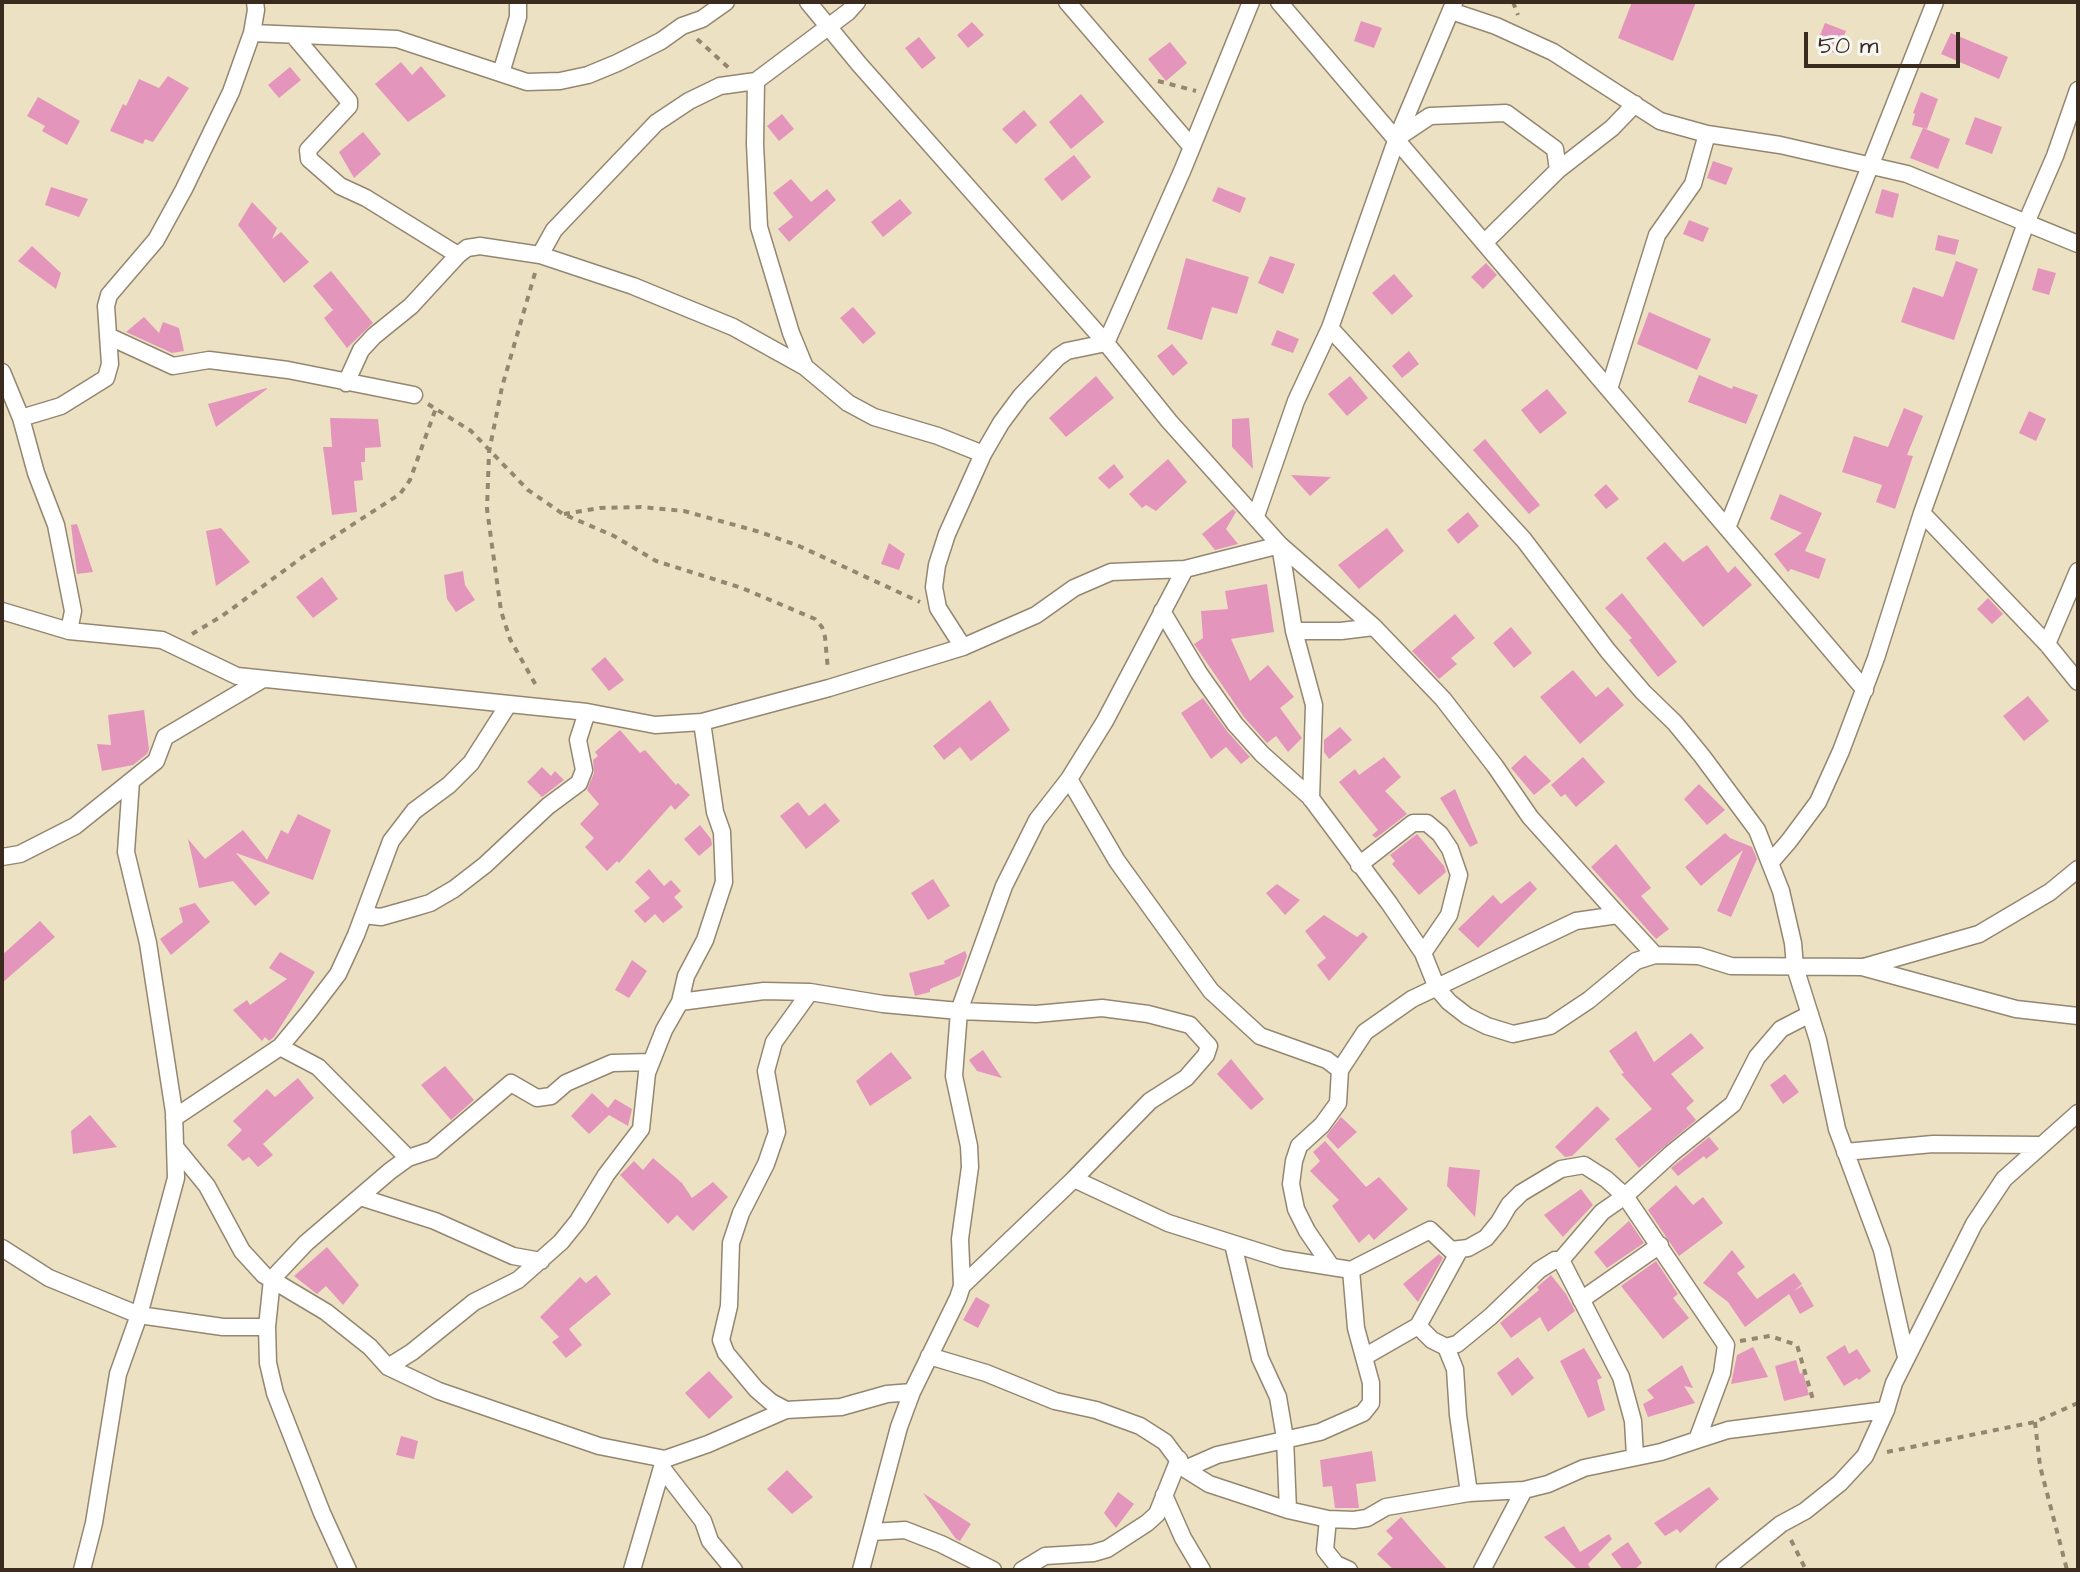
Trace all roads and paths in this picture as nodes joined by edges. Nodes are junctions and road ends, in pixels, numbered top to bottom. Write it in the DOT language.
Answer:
graph roads {
  1 [pos="255,2"];
  2 [pos="518,2"];
  3 [pos="726,2"];
  4 [pos="808,2"];
  5 [pos="857,2"];
  6 [pos="1067,2"];
  7 [pos="1251,2"];
  8 [pos="1279,2"];
  9 [pos="1935,2"];
  10 [pos="1453,6"];
  11 [pos="682,26"];
  12 [pos="828,27"];
  13 [pos="252,33"];
  14 [pos="294,36"];
  15 [pos="501,73"];
  16 [pos="1129,73"];
  17 [pos="756,81"];
  18 [pos="2078,90"];
  19 [pos="1214,94"];
  20 [pos="1635,104"];
  21 [pos="1707,134"];
  22 [pos="1397,138"];
  23 [pos="1191,146"];
  24 [pos="1871,165"];
  25 [pos="1558,170"];
  26 [pos="2026,223"];
  27 [pos="1484,243"];
  28 [pos="2078,244"];
  29 [pos="458,255"];
  30 [pos="540,255"];
  31 [pos="1330,328"];
  32 [pos="108,336"];
  33 [pos="1106,343"];
  34 [pos="805,367"];
  35 [pos="2,372"];
  36 [pos="346,383"];
  37 [pos="1609,389"];
  38 [pos="414,395"];
  39 [pos="436,408"];
  40 [pos="21,418"];
  41 [pos="489,452"];
  42 [pos="983,454"];
  43 [pos="1922,513"];
  44 [pos="563,514"];
  45 [pos="1256,516"];
  46 [pos="1727,528"];
  47 [pos="1280,545"];
  48 [pos="1185,569"];
  49 [pos="2078,571"];
  50 [pos="938,608"];
  51 [pos="2,611"];
  52 [pos="1162,611"];
  53 [pos="1374,627"];
  54 [pos="69,631"];
  55 [pos="1294,631"];
  56 [pos="162,640"];
  57 [pos="2047,644"];
  58 [pos="963,647"];
  59 [pos="263,679"];
  60 [pos="2078,682"];
  61 [pos="829,688"];
  62 [pos="1865,690"];
  63 [pos="508,705"];
  64 [pos="549,709"];
  65 [pos="587,712"];
  66 [pos="702,722"];
  67 [pos="1069,779"];
  68 [pos="131,781"];
  69 [pos="1311,799"];
  70 [pos="2,857"];
  71 [pos="1770,863"];
  72 [pos="1359,865"];
  73 [pos="2078,869"];
  74 [pos="364,915"];
  75 [pos="1618,915"];
  76 [pos="1423,953"];
  77 [pos="1655,955"];
  78 [pos="1795,967"];
  79 [pos="1862,967"];
  80 [pos="1437,988"];
  81 [pos="810,992"];
  82 [pos="680,1002"];
  83 [pos="959,1011"];
  84 [pos="1810,1014"];
  85 [pos="2078,1016"];
  86 [pos="280,1047"];
  87 [pos="651,1062"];
  88 [pos="1340,1070"];
  89 [pos="2078,1113"];
  90 [pos="174,1118"];
  91 [pos="2040,1145"];
  92 [pos="176,1148"];
  93 [pos="1845,1152"];
  94 [pos="408,1158"];
  95 [pos="1074,1179"];
  96 [pos="1625,1196"];
  97 [pos="360,1197"];
  98 [pos="1233,1244"];
  99 [pos="1660,1245"];
  100 [pos="2,1248"];
  101 [pos="1459,1251"];
  102 [pos="1561,1260"];
  103 [pos="541,1261"];
  104 [pos="1331,1266"];
  105 [pos="1351,1270"];
  106 [pos="272,1279"];
  107 [pos="962,1286"];
  108 [pos="1581,1300"];
  109 [pos="139,1315"];
  110 [pos="1418,1326"];
  111 [pos="267,1327"];
  112 [pos="1726,1345"];
  113 [pos="1446,1347"];
  114 [pos="929,1356"];
  115 [pos="1364,1357"];
  116 [pos="1906,1357"];
  117 [pos="388,1367"];
  118 [pos="912,1392"];
  119 [pos="2078,1403"];
  120 [pos="786,1410"];
  121 [pos="1886,1410"];
  122 [pos="1817,1421"];
  123 [pos="2035,1422"];
  124 [pos="1285,1438"];
  125 [pos="1697,1440"];
  126 [pos="1635,1456"];
  127 [pos="1865,1456"];
  128 [pos="663,1463"];
  129 [pos="1182,1464"];
  130 [pos="1524,1490"];
  131 [pos="1469,1493"];
  132 [pos="1164,1495"];
  133 [pos="1288,1510"];
  134 [pos="1328,1519"];
  135 [pos="1781,1524"];
  136 [pos="872,1532"];
  137 [pos="1045,1556"];
  138 [pos="1339,1568"];
  139 [pos="82,1570"];
  140 [pos="348,1570"];
  141 [pos="632,1570"];
  142 [pos="734,1570"];
  143 [pos="861,1570"];
  144 [pos="993,1570"];
  145 [pos="1022,1570"];
  146 [pos="1058,1570"];
  147 [pos="1202,1570"];
  148 [pos="1482,1570"];
  149 [pos="1724,1570"];
  150 [pos="1806,1570"];
  151 [pos="2067,1570"];
  1 -- 13 [label="street"];
  2 -- 15 [label="street"];
  3 -- 11 [label="street"];
  4 -- 12 [label="street"];
  5 -- 12 [label="street"];
  6 -- 16 [label="street"];
  7 -- 19 [label="street"];
  8 -- 22 [label="street"];
  9 -- 24 [label="street"];
  10 -- 20 [label="street"];
  10 -- 22 [label="street"];
  11 -- 15 [label="street"];
  11 -- 17 [label="path"];
  12 -- 17 [label="street"];
  12 -- 33 [label="street"];
  13 -- 14 [label="street"];
  13 -- 32 [label="street"];
  14 -- 15 [label="street"];
  14 -- 29 [label="street"];
  16 -- 19 [label="path"];
  16 -- 23 [label="street"];
  17 -- 30 [label="street"];
  17 -- 34 [label="street"];
  18 -- 26 [label="street"];
  19 -- 23 [label="street"];
  20 -- 21 [label="street"];
  20 -- 25 [label="street"];
  21 -- 24 [label="street"];
  21 -- 37 [label="street"];
  22 -- 25 [label="street"];
  22 -- 27 [label="street"];
  22 -- 31 [label="street"];
  23 -- 33 [label="street"];
  24 -- 26 [label="street"];
  24 -- 46 [label="street"];
  25 -- 27 [label="street"];
  26 -- 28 [label="street"];
  26 -- 43 [label="street"];
  27 -- 37 [label="street"];
  29 -- 30 [label="street"];
  29 -- 36 [label="street"];
  30 -- 34 [label="street"];
  30 -- 41 [label="path"];
  31 -- 45 [label="street"];
  31 -- 71 [label="street"];
  32 -- 36 [label="street"];
  32 -- 40 [label="street"];
  33 -- 42 [label="street"];
  33 -- 45 [label="street"];
  34 -- 42 [label="street"];
  35 -- 40 [label="street"];
  36 -- 38 [label="street"];
  37 -- 46 [label="street"];
  38 -- 39 [label="path"];
  39 -- 41 [label="path"];
  39 -- 56 [label="path"];
  40 -- 54 [label="street"];
  41 -- 44 [label="path"];
  41 -- 64 [label="path"];
  42 -- 50 [label="street"];
  43 -- 57 [label="street"];
  43 -- 62 [label="street"];
  44 -- 50 [label="path"];
  44 -- 61 [label="path"];
  45 -- 47 [label="street"];
  46 -- 62 [label="street"];
  47 -- 48 [label="street"];
  47 -- 53 [label="street"];
  47 -- 55 [label="street"];
  48 -- 52 [label="street"];
  48 -- 58 [label="street"];
  49 -- 57 [label="street"];
  50 -- 58 [label="street"];
  51 -- 54 [label="street"];
  52 -- 67 [label="street"];
  52 -- 69 [label="street"];
  53 -- 55 [label="street"];
  53 -- 75 [label="street"];
  54 -- 56 [label="street"];
  55 -- 69 [label="street"];
  56 -- 59 [label="street"];
  57 -- 60 [label="street"];
  58 -- 61 [label="street"];
  59 -- 63 [label="street"];
  59 -- 68 [label="street"];
  61 -- 66 [label="street"];
  62 -- 71 [label="street"];
  63 -- 64 [label="street"];
  63 -- 74 [label="street"];
  64 -- 65 [label="street"];
  65 -- 66 [label="street"];
  65 -- 74 [label="street"];
  66 -- 82 [label="street"];
  67 -- 83 [label="street"];
  67 -- 88 [label="street"];
  68 -- 70 [label="street"];
  68 -- 90 [label="street"];
  69 -- 72 [label="street"];
  71 -- 78 [label="street"];
  72 -- 76 [label="street"];
  72 -- 76 [label="street"];
  73 -- 79 [label="street"];
  74 -- 86 [label="street"];
  75 -- 77 [label="street"];
  75 -- 80 [label="street"];
  76 -- 80 [label="street"];
  77 -- 78 [label="street"];
  77 -- 80 [label="street"];
  78 -- 79 [label="street"];
  78 -- 84 [label="street"];
  79 -- 85 [label="street"];
  80 -- 88 [label="street"];
  81 -- 82 [label="street"];
  81 -- 83 [label="street"];
  81 -- 120 [label="street"];
  82 -- 87 [label="street"];
  83 -- 95 [label="street"];
  83 -- 107 [label="street"];
  84 -- 93 [label="street"];
  84 -- 96 [label="street"];
  86 -- 90 [label="street"];
  86 -- 94 [label="street"];
  87 -- 94 [label="street"];
  87 -- 103 [label="street"];
  88 -- 104 [label="street"];
  89 -- 91 [label="street"];
  90 -- 92 [label="street"];
  91 -- 93 [label="street"];
  91 -- 116 [label="street"];
  92 -- 106 [label="street"];
  92 -- 109 [label="street"];
  93 -- 116 [label="street"];
  94 -- 97 [label="street"];
  95 -- 98 [label="street"];
  95 -- 107 [label="street"];
  96 -- 99 [label="street"];
  96 -- 101 [label="street"];
  96 -- 102 [label="street"];
  97 -- 103 [label="street"];
  97 -- 106 [label="street"];
  98 -- 104 [label="street"];
  98 -- 124 [label="street"];
  99 -- 108 [label="street"];
  99 -- 112 [label="street"];
  100 -- 109 [label="street"];
  101 -- 105 [label="street"];
  101 -- 110 [label="street"];
  102 -- 108 [label="street"];
  102 -- 113 [label="street"];
  103 -- 117 [label="street"];
  104 -- 105 [label="street"];
  105 -- 115 [label="street"];
  106 -- 111 [label="street"];
  106 -- 117 [label="street"];
  107 -- 114 [label="street"];
  108 -- 126 [label="street"];
  109 -- 111 [label="street"];
  109 -- 139 [label="street"];
  110 -- 113 [label="street"];
  110 -- 115 [label="street"];
  111 -- 140 [label="street"];
  112 -- 122 [label="path"];
  112 -- 125 [label="street"];
  113 -- 131 [label="street"];
  114 -- 118 [label="street"];
  114 -- 129 [label="street"];
  115 -- 124 [label="street"];
  116 -- 121 [label="street"];
  117 -- 128 [label="street"];
  118 -- 120 [label="street"];
  118 -- 136 [label="street"];
  119 -- 123 [label="path"];
  120 -- 128 [label="street"];
  121 -- 122 [label="street"];
  121 -- 127 [label="street"];
  122 -- 125 [label="street"];
  123 -- 127 [label="path"];
  123 -- 151 [label="path"];
  124 -- 129 [label="street"];
  124 -- 133 [label="street"];
  125 -- 126 [label="street"];
  126 -- 130 [label="street"];
  127 -- 135 [label="street"];
  128 -- 141 [label="street"];
  128 -- 142 [label="street"];
  129 -- 132 [label="street"];
  129 -- 133 [label="street"];
  130 -- 131 [label="street"];
  130 -- 148 [label="street"];
  131 -- 134 [label="street"];
  132 -- 137 [label="street"];
  132 -- 147 [label="street"];
  133 -- 134 [label="street"];
  134 -- 138 [label="street"];
  135 -- 149 [label="street"];
  135 -- 150 [label="path"];
  136 -- 143 [label="street"];
  136 -- 144 [label="street"];
  137 -- 145 [label="street"];
  137 -- 146 [label="street"];
}
